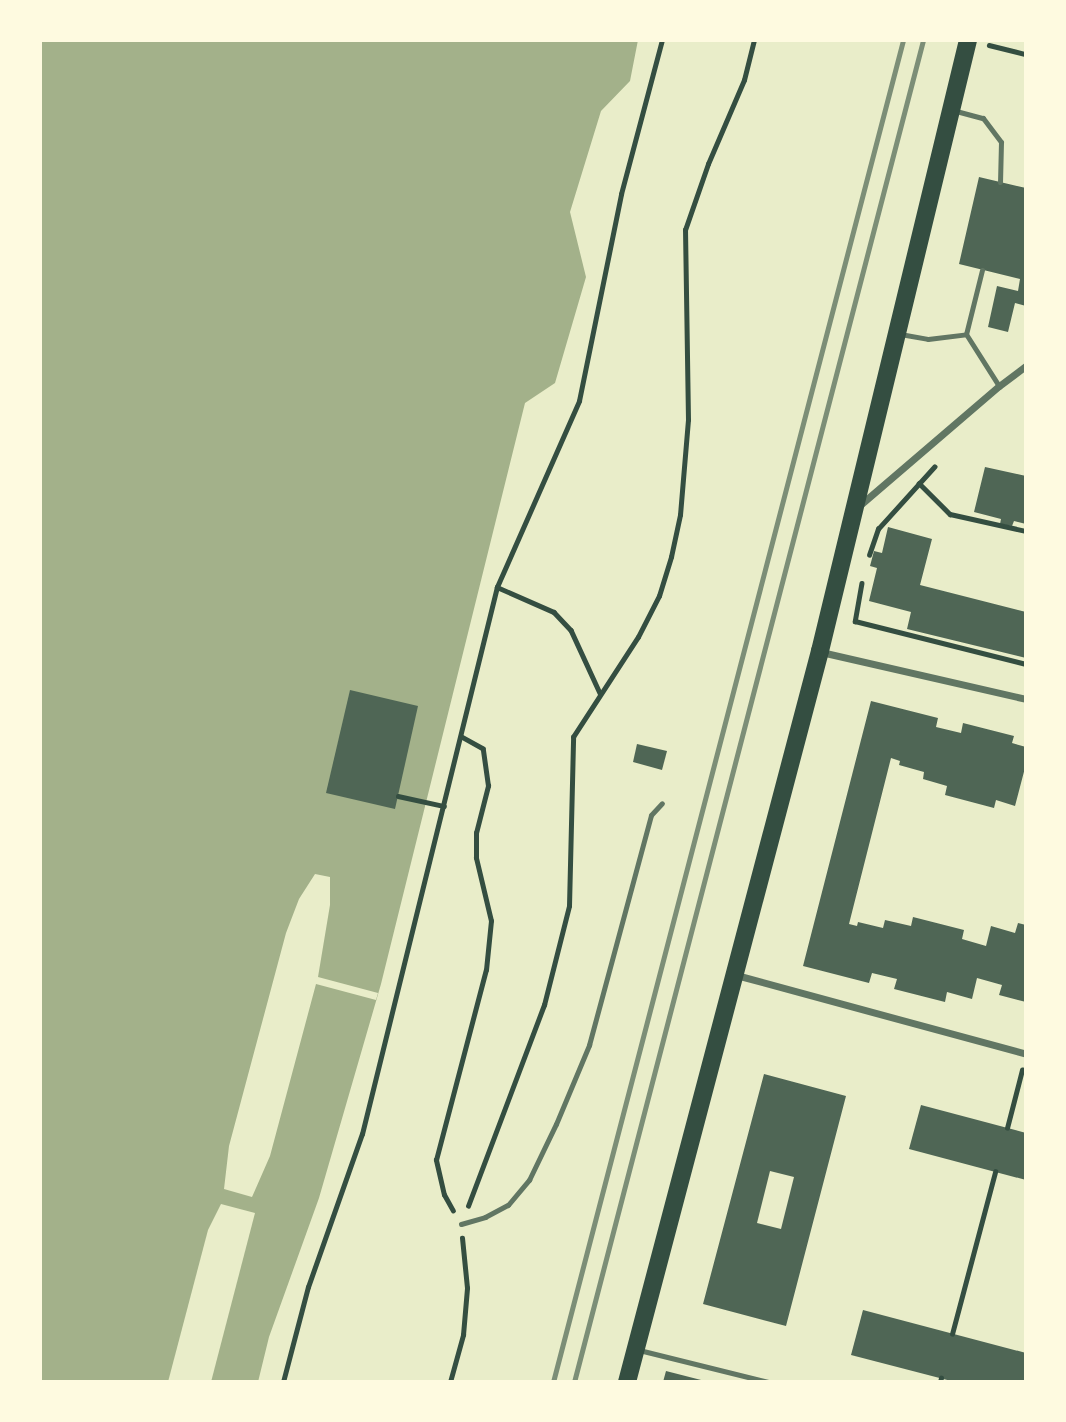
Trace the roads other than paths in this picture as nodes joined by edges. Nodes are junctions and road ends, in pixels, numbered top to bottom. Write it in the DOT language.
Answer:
graph roads {
  1 [pos="974,42"];
  2 [pos="950,110"];
  3 [pos="1000,182"];
  4 [pos="982,270"];
  5 [pos="895,333"];
  6 [pos="966,334"];
  7 [pos="1026,366"];
  8 [pos="999,386"];
  9 [pos="855,510"];
  10 [pos="820,651"];
  11 [pos="1026,699"];
  12 [pos="662,803"];
  13 [pos="735,975"];
  14 [pos="1026,1054"];
  15 [pos="461,1224"];
  16 [pos="636,1349"];
  17 [pos="627,1382"];
  18 [pos="768,1382"];
  1 -- 2 [label="main road"];
  2 -- 3 [label="lane"];
  2 -- 5 [label="main road"];
  4 -- 6 [label="lane"];
  5 -- 6 [label="lane"];
  5 -- 9 [label="main road"];
  6 -- 8 [label="lane"];
  7 -- 8 [label="street"];
  8 -- 9 [label="street"];
  9 -- 10 [label="main road"];
  10 -- 11 [label="street"];
  10 -- 13 [label="main road"];
  12 -- 15 [label="lane"];
  13 -- 14 [label="street"];
  13 -- 16 [label="main road"];
  16 -- 17 [label="main road"];
  16 -- 18 [label="lane"];
}
